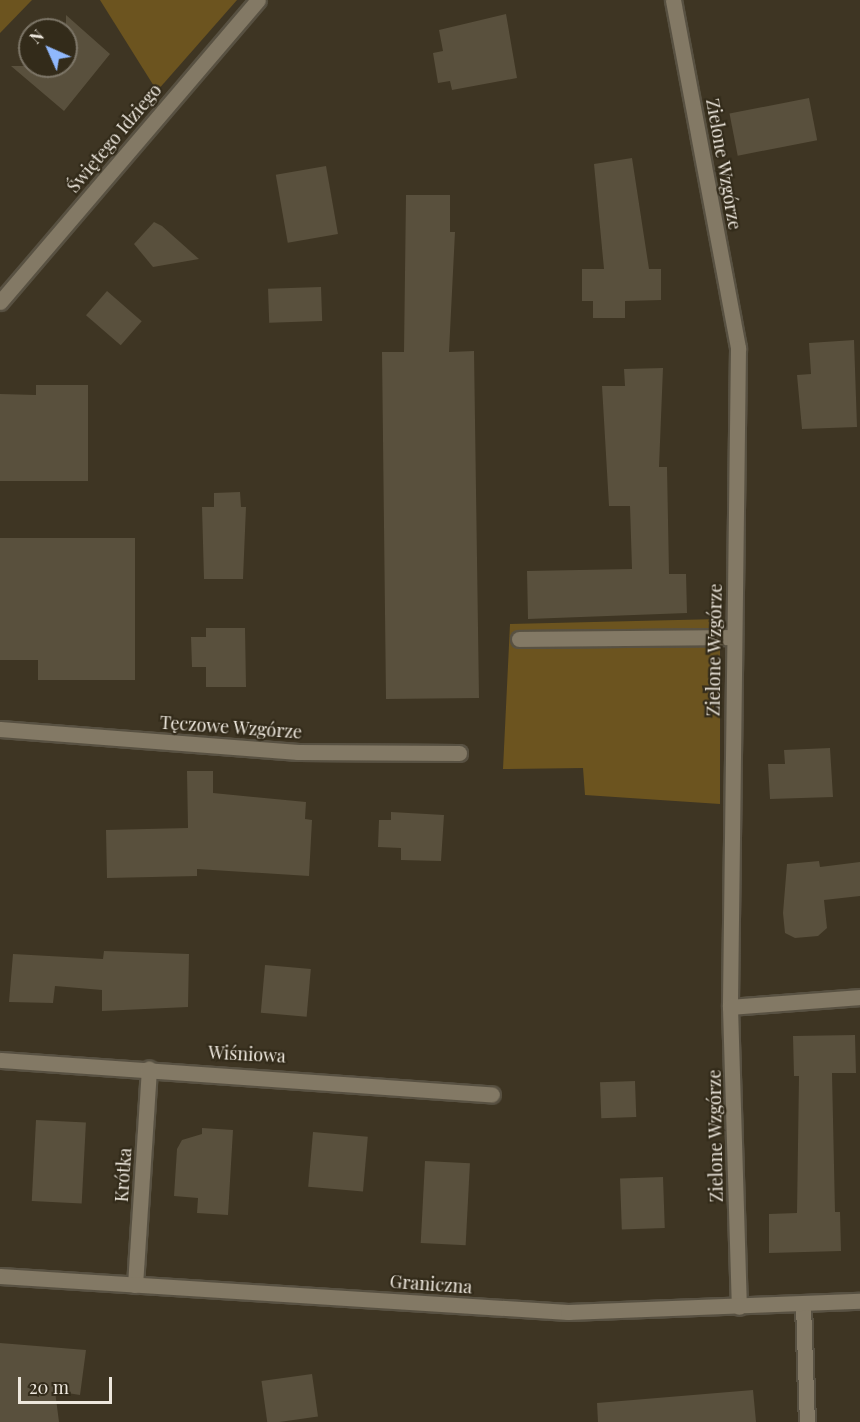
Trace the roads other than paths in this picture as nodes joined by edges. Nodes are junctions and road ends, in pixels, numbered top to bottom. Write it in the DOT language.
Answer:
graph roads {
  1 [pos="258,0"];
  2 [pos="673,0"];
  3 [pos="0,302"];
  4 [pos="733,637"];
  5 [pos="519,639"];
  6 [pos="0,729"];
  7 [pos="459,753"];
  8 [pos="860,997"];
  9 [pos="730,1007"];
  10 [pos="0,1059"];
  11 [pos="149,1068"];
  12 [pos="492,1094"];
  13 [pos="0,1276"];
  14 [pos="135,1285"];
  15 [pos="860,1302"];
  16 [pos="803,1304"];
  17 [pos="739,1306"];
  18 [pos="807,1422"];
  1 -- 3 [label="street, Świętego Idziego"];
  2 -- 4 [label="street, Zielone Wzgórze"];
  4 -- 5 [label="street"];
  4 -- 9 [label="street, Zielone Wzgórze"];
  6 -- 7 [label="street, Tęczowe Wzgórze"];
  8 -- 9 [label="street"];
  9 -- 17 [label="street, Zielone Wzgórze"];
  10 -- 11 [label="street, Wiśniowa"];
  11 -- 12 [label="street, Wiśniowa"];
  11 -- 14 [label="street, Krótka"];
  13 -- 14 [label="street, Graniczna"];
  14 -- 17 [label="street, Graniczna"];
  15 -- 16 [label="street, Graniczna"];
  16 -- 17 [label="street, Graniczna"];
  16 -- 18 [label="street"];
}
